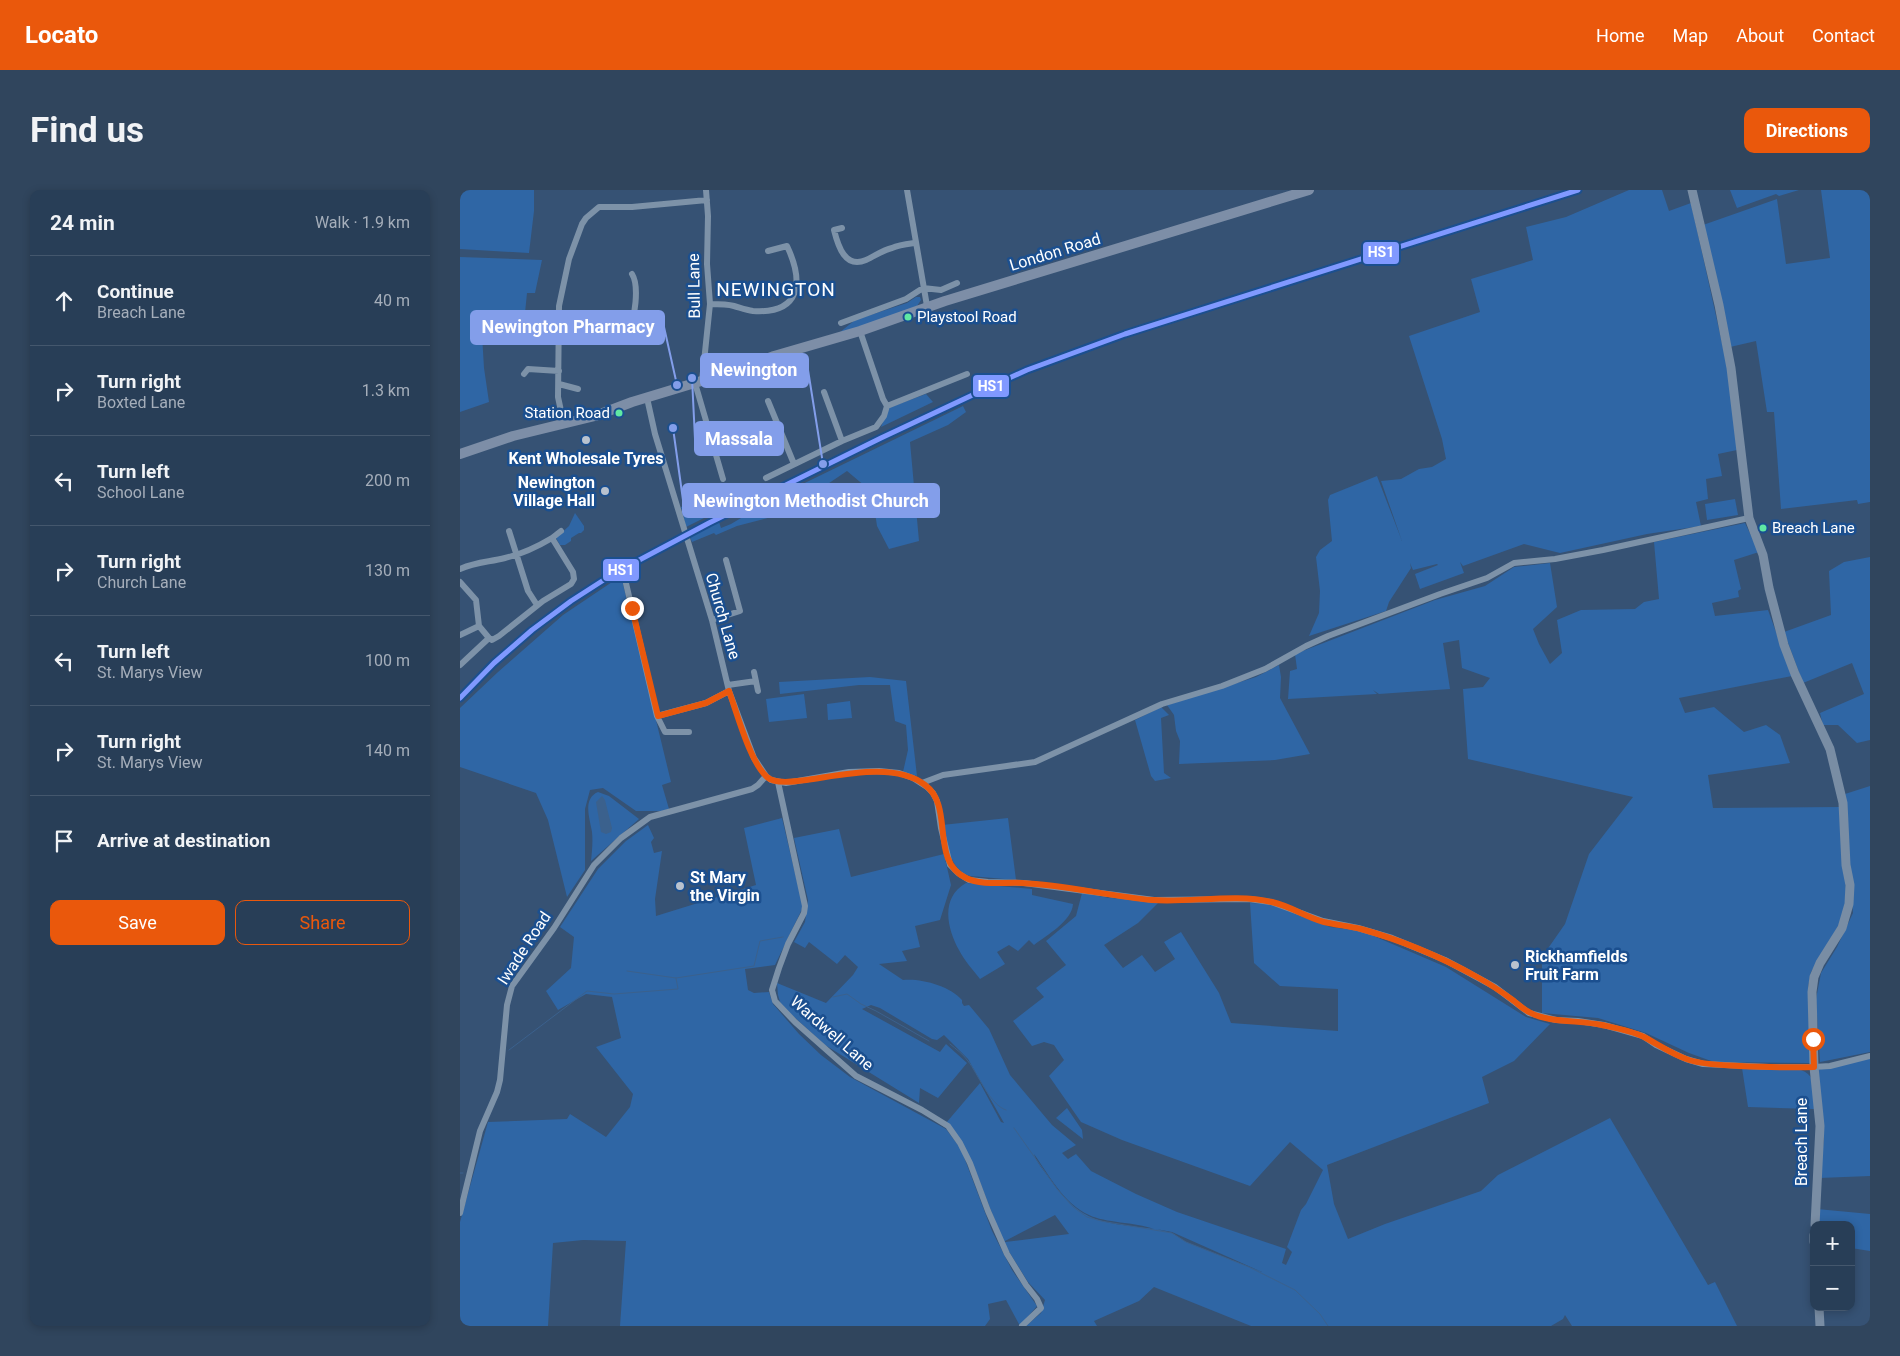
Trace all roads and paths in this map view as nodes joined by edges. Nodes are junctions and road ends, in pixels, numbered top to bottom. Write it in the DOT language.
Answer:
graph roads {
  1 [pos="706,190"];
  2 [pos="907,190"];
  3 [pos="1309,190"];
  4 [pos="1692,190"];
  5 [pos="707,200"];
  6 [pos="842,228"];
  7 [pos="915,243"];
  8 [pos="768,251"];
  9 [pos="632,274"];
  10 [pos="957,284"];
  11 [pos="922,288"];
  12 [pos="710,304"];
  13 [pos="927,306"];
  14 [pos="558,318"];
  15 [pos="841,323"];
  16 [pos="860,331"];
  17 [pos="559,371"];
  18 [pos="524,374"];
  19 [pos="967,374"];
  20 [pos="699,382"];
  21 [pos="559,384"];
  22 [pos="579,389"];
  23 [pos="824,392"];
  24 [pos="647,398"];
  25 [pos="768,401"];
  26 [pos="887,406"];
  27 [pos="564,425"];
  28 [pos="842,441"];
  29 [pos="460,454"];
  30 [pos="794,464"];
  31 [pos="766,478"];
  32 [pos="723,479"];
  33 [pos="1749,518"];
  34 [pos="510,531"];
  35 [pos="561,531"];
  36 [pos="552,538"];
  37 [pos="516,555"];
  38 [pos="726,560"];
  39 [pos="460,569"];
  40 [pos="625,579"];
  41 [pos="460,582"];
  42 [pos="537,605"];
  43 [pos="712,620"];
  44 [pos="479,626"];
  45 [pos="460,635"];
  46 [pos="489,638"];
  47 [pos="460,665"];
  48 [pos="754,672"];
  49 [pos="756,681"];
  50 [pos="728,688"];
  51 [pos="758,691"];
  52 [pos="658,716"];
  53 [pos="689,732"];
  54 [pos="766,776"];
  55 [pos="778,782"];
  56 [pos="922,783"];
  57 [pos="1870,1056"];
  58 [pos="1814,1067"];
  59 [pos="460,1213"];
  60 [pos="1814,1221"];
  61 [pos="1819,1311"];
  62 [pos="1022,1326"];
  63 [pos="1820,1326"];
  1 -- 5 [label="street, Bull Lane"];
  2 -- 7 [label="street"];
  3 -- 13 [label="main road, London Road"];
  4 -- 33 [label="street, Breach Lane"];
  5 -- 12 [label="street, Bull Lane"];
  5 -- 14 [label="street"];
  6 -- 7 [label="street"];
  7 -- 11 [label="street"];
  8 -- 12 [label="street"];
  9 -- 14 [label="street"];
  10 -- 11 [label="street"];
  11 -- 13 [label="street"];
  11 -- 15 [label="street"];
  12 -- 20 [label="street, Bull Lane"];
  13 -- 16 [label="main road, London Road"];
  14 -- 17 [label="street"];
  16 -- 20 [label="main road, London Road"];
  16 -- 26 [label="street"];
  17 -- 18 [label="street"];
  17 -- 21 [label="street"];
  19 -- 26 [label="street"];
  20 -- 24 [label="main road, London Road"];
  20 -- 32 [label="street"];
  21 -- 22 [label="street"];
  21 -- 27 [label="street"];
  23 -- 28 [label="street"];
  24 -- 27 [label="main road, London Road"];
  24 -- 43 [label="street, Church Lane"];
  25 -- 30 [label="street"];
  26 -- 28 [label="street"];
  27 -- 29 [label="main road, London Road"];
  28 -- 30 [label="street"];
  30 -- 31 [label="street"];
  33 -- 56 [label="street"];
  33 -- 58 [label="street, Breach Lane"];
  34 -- 37 [label="street"];
  35 -- 36 [label="street"];
  36 -- 37 [label="street"];
  36 -- 42 [label="street"];
  37 -- 39 [label="street"];
  37 -- 42 [label="street"];
  38 -- 43 [label="street"];
  40 -- 52 [label="street"];
  41 -- 44 [label="street"];
  42 -- 46 [label="street"];
  43 -- 50 [label="street, Church Lane"];
  44 -- 45 [label="street"];
  44 -- 46 [label="street"];
  46 -- 47 [label="street"];
  48 -- 49 [label="street"];
  49 -- 50 [label="street"];
  49 -- 51 [label="street"];
  50 -- 52 [label="street"];
  50 -- 54 [label="street, Church Lane"];
  52 -- 53 [label="street"];
  54 -- 55 [label="street"];
  54 -- 59 [label="street, Iwade Road"];
  55 -- 56 [label="street"];
  55 -- 62 [label="street, Wardwell Lane"];
  56 -- 58 [label="street"];
  57 -- 58 [label="street"];
  58 -- 60 [label="street, Breach Lane"];
  61 -- 63 [label="street"];
}
